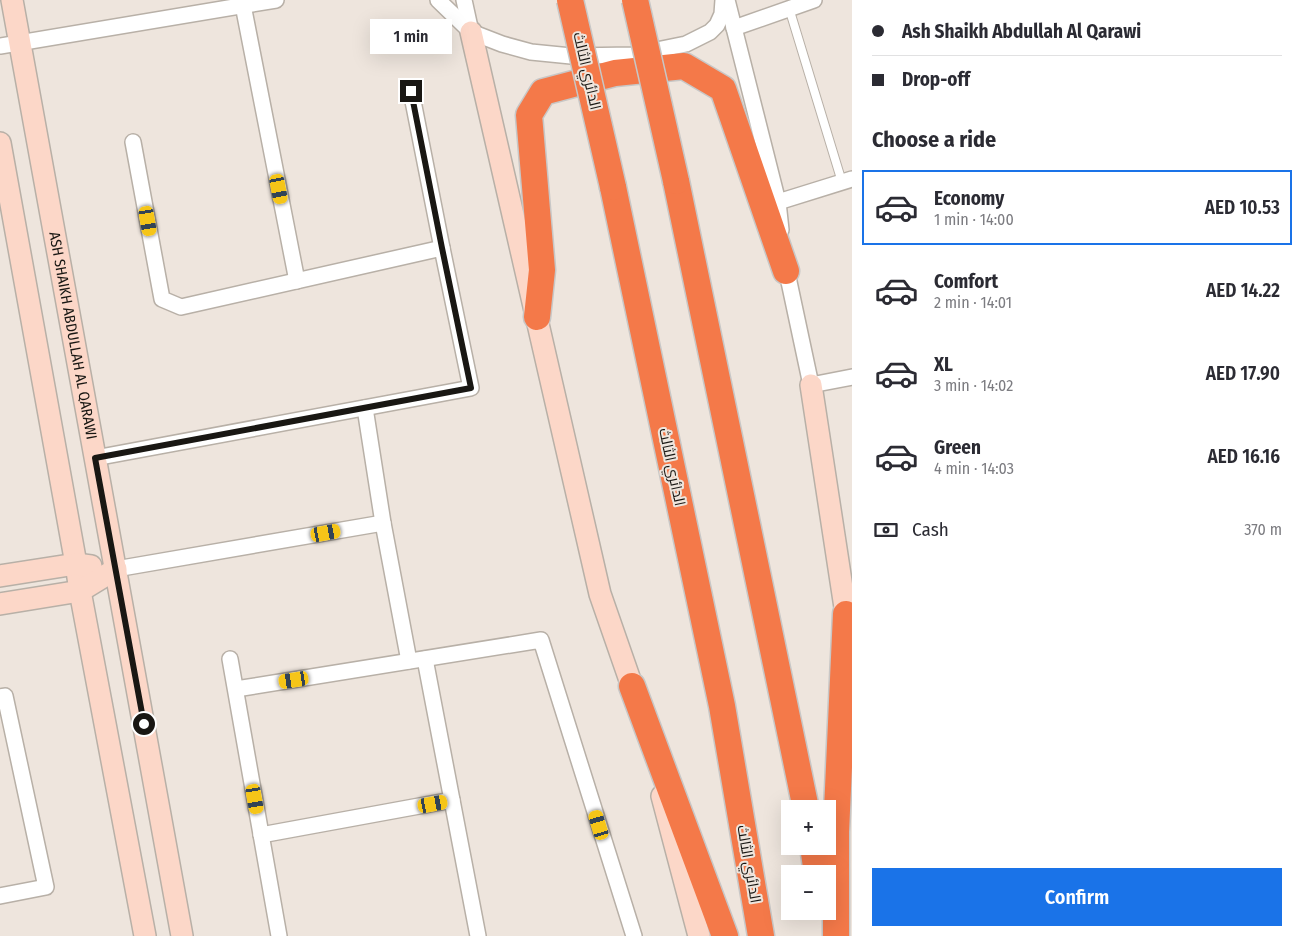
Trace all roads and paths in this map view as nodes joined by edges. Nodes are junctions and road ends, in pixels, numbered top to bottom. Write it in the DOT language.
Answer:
graph roads {
  1 [pos="12,0"];
  2 [pos="276,0"];
  3 [pos="438,0"];
  4 [pos="464,0"];
  5 [pos="570,0"];
  6 [pos="635,0"];
  7 [pos="725,0"];
  8 [pos="814,0"];
  9 [pos="243,5"];
  10 [pos="790,8"];
  11 [pos="734,28"];
  12 [pos="471,32"];
  13 [pos="10,44"];
  14 [pos="411,91"];
  15 [pos="133,142"];
  16 [pos="1,156"];
  17 [pos="847,181"];
  18 [pos="778,202"];
  19 [pos="442,248"];
  20 [pos="786,271"];
  21 [pos="297,281"];
  22 [pos="537,317"];
  23 [pos="852,376"];
  24 [pos="811,384"];
  25 [pos="365,408"];
  26 [pos="95,458"];
  27 [pos="383,523"];
  28 [pos="76,564"];
  29 [pos="116,569"];
  30 [pos="0,576"];
  31 [pos="80,591"];
  32 [pos="0,604"];
  33 [pos="846,614"];
  34 [pos="230,658"];
  35 [pos="425,658"];
  36 [pos="409,661"];
  37 [pos="851,666"];
  38 [pos="632,686"];
  39 [pos="236,689"];
  40 [pos="0,697"];
  41 [pos="852,702"];
  42 [pos="452,800"];
  43 [pos="804,800"];
  44 [pos="261,835"];
  45 [pos="0,896"];
  46 [pos="825,920"];
  47 [pos="146,936"];
  48 [pos="182,936"];
  49 [pos="279,936"];
  50 [pos="478,936"];
  51 [pos="634,936"];
  52 [pos="699,936"];
  53 [pos="725,936"];
  54 [pos="761,936"];
  55 [pos="828,936"];
  56 [pos="836,936"];
  1 -- 13 [label="street, ASH SHAIKH ABDULLAH AL QARAWI"];
  2 -- 9 [label="street"];
  3 -- 12 [label="street"];
  4 -- 12 [label="street"];
  5 -- 54 [label="highway, الدائري الثالث, bridge"];
  6 -- 43 [label="highway, bridge"];
  7 -- 11 [label="street"];
  7 -- 12 [label="street"];
  8 -- 10 [label="street"];
  9 -- 13 [label="street"];
  9 -- 21 [label="street"];
  10 -- 11 [label="street"];
  10 -- 17 [label="lane"];
  11 -- 18 [label="street"];
  12 -- 22 [label="street"];
  13 -- 26 [label="street, ASH SHAIKH ABDULLAH AL QARAWI"];
  14 -- 19 [label="street"];
  15 -- 21 [label="street"];
  16 -- 28 [label="street"];
  17 -- 18 [label="street"];
  18 -- 20 [label="street"];
  19 -- 21 [label="street"];
  19 -- 25 [label="street"];
  20 -- 22 [label="highway"];
  20 -- 24 [label="street"];
  22 -- 38 [label="street"];
  23 -- 24 [label="street"];
  24 -- 33 [label="street"];
  25 -- 26 [label="street"];
  25 -- 27 [label="street"];
  26 -- 29 [label="street, ASH SHAIKH ABDULLAH AL QARAWI"];
  27 -- 29 [label="street"];
  27 -- 36 [label="street"];
  28 -- 29 [label="street"];
  28 -- 30 [label="street"];
  28 -- 31 [label="street"];
  29 -- 31 [label="street"];
  29 -- 48 [label="street, ASH SHAIKH ABDULLAH AL QARAWI"];
  31 -- 32 [label="street"];
  31 -- 47 [label="street"];
  33 -- 37 [label="street"];
  33 -- 56 [label="highway"];
  34 -- 39 [label="street"];
  35 -- 36 [label="street"];
  35 -- 42 [label="street"];
  35 -- 51 [label="street"];
  36 -- 39 [label="street"];
  37 -- 41 [label="street"];
  38 -- 52 [label="street"];
  38 -- 53 [label="highway"];
  39 -- 44 [label="street"];
  40 -- 45 [label="street"];
  42 -- 44 [label="street"];
  42 -- 50 [label="street"];
  44 -- 49 [label="street"];
  46 -- 55 [label="highway"];
}
